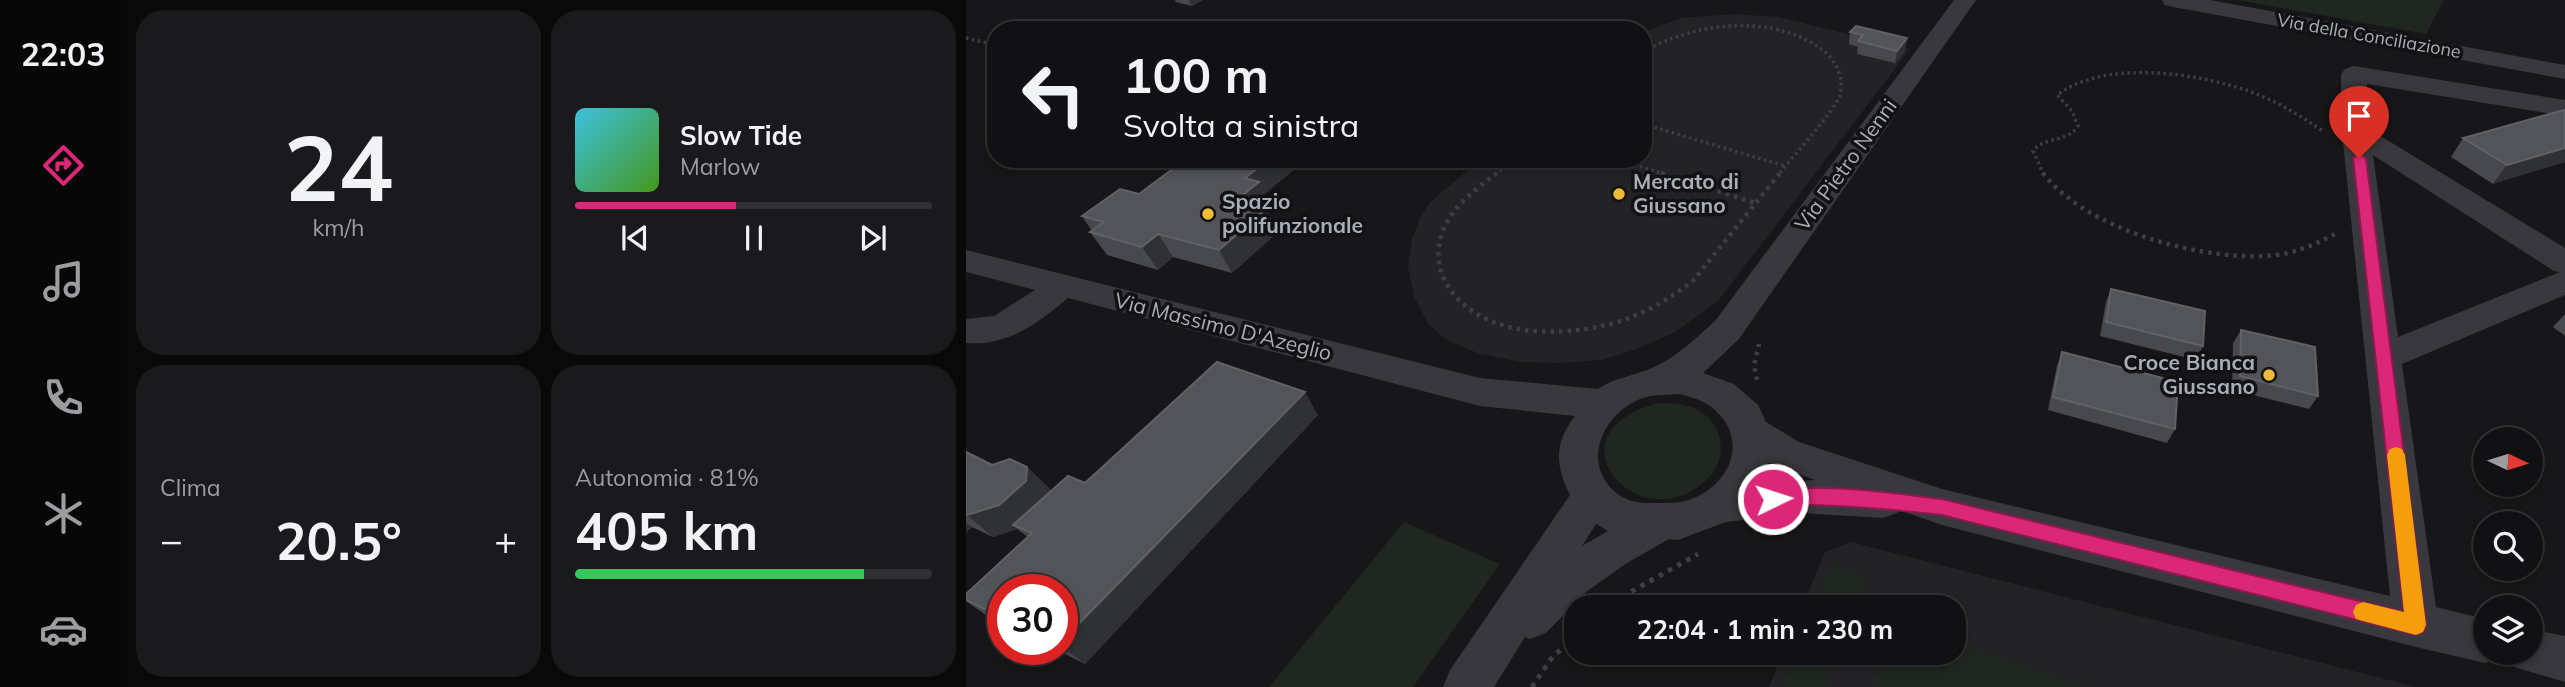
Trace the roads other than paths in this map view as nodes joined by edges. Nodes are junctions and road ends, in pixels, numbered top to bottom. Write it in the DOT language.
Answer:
graph roads {
  1 [pos="1965,0"];
  2 [pos="2173,0"];
  3 [pos="2565,72"];
  4 [pos="2565,108"];
  5 [pos="2342,133"];
  6 [pos="966,261"];
  7 [pos="2565,263"];
  8 [pos="2565,282"];
  9 [pos="1061,286"];
  10 [pos="1727,330"];
  11 [pos="966,331"];
  12 [pos="2385,357"];
  13 [pos="1659,381"];
  14 [pos="1480,392"];
  15 [pos="1724,394"];
  16 [pos="1603,404"];
  17 [pos="1752,433"];
  18 [pos="1578,443"];
  19 [pos="1591,497"];
  20 [pos="1720,505"];
  21 [pos="1942,507"];
  22 [pos="1660,524"];
  23 [pos="2416,625"];
  24 [pos="2473,638"];
  25 [pos="2543,654"];
  26 [pos="2565,659"];
  27 [pos="1477,673"];
  1 -- 10 [label="street, Via Pietro Nenni"];
  2 -- 3 [label="street, Via della Conciliazione"];
  4 -- 5 [label="street"];
  5 -- 7 [label="street"];
  5 -- 12 [label="street"];
  6 -- 9 [label="street, Via Massimo D'Azeglio"];
  8 -- 12 [label="street"];
  9 -- 11 [label="street"];
  9 -- 14 [label="street, Via Massimo D'Azeglio"];
  10 -- 13 [label="street, Via Pietro Nenni"];
  10 -- 15 [label="street, Via Pietro Nenni"];
  12 -- 23 [label="street"];
  13 -- 15 [label="street"];
  13 -- 16 [label="street"];
  14 -- 16 [label="street, Via Massimo D'Azeglio"];
  14 -- 18 [label="street, Via Massimo D'Azeglio"];
  15 -- 17 [label="street"];
  16 -- 18 [label="street"];
  17 -- 20 [label="street"];
  17 -- 21 [label="street"];
  18 -- 19 [label="street"];
  19 -- 22 [label="street"];
  19 -- 27 [label="street"];
  20 -- 21 [label="street"];
  20 -- 22 [label="street"];
  21 -- 23 [label="street"];
  22 -- 27 [label="street"];
  23 -- 24 [label="street"];
  25 -- 26 [label="street"];
}
